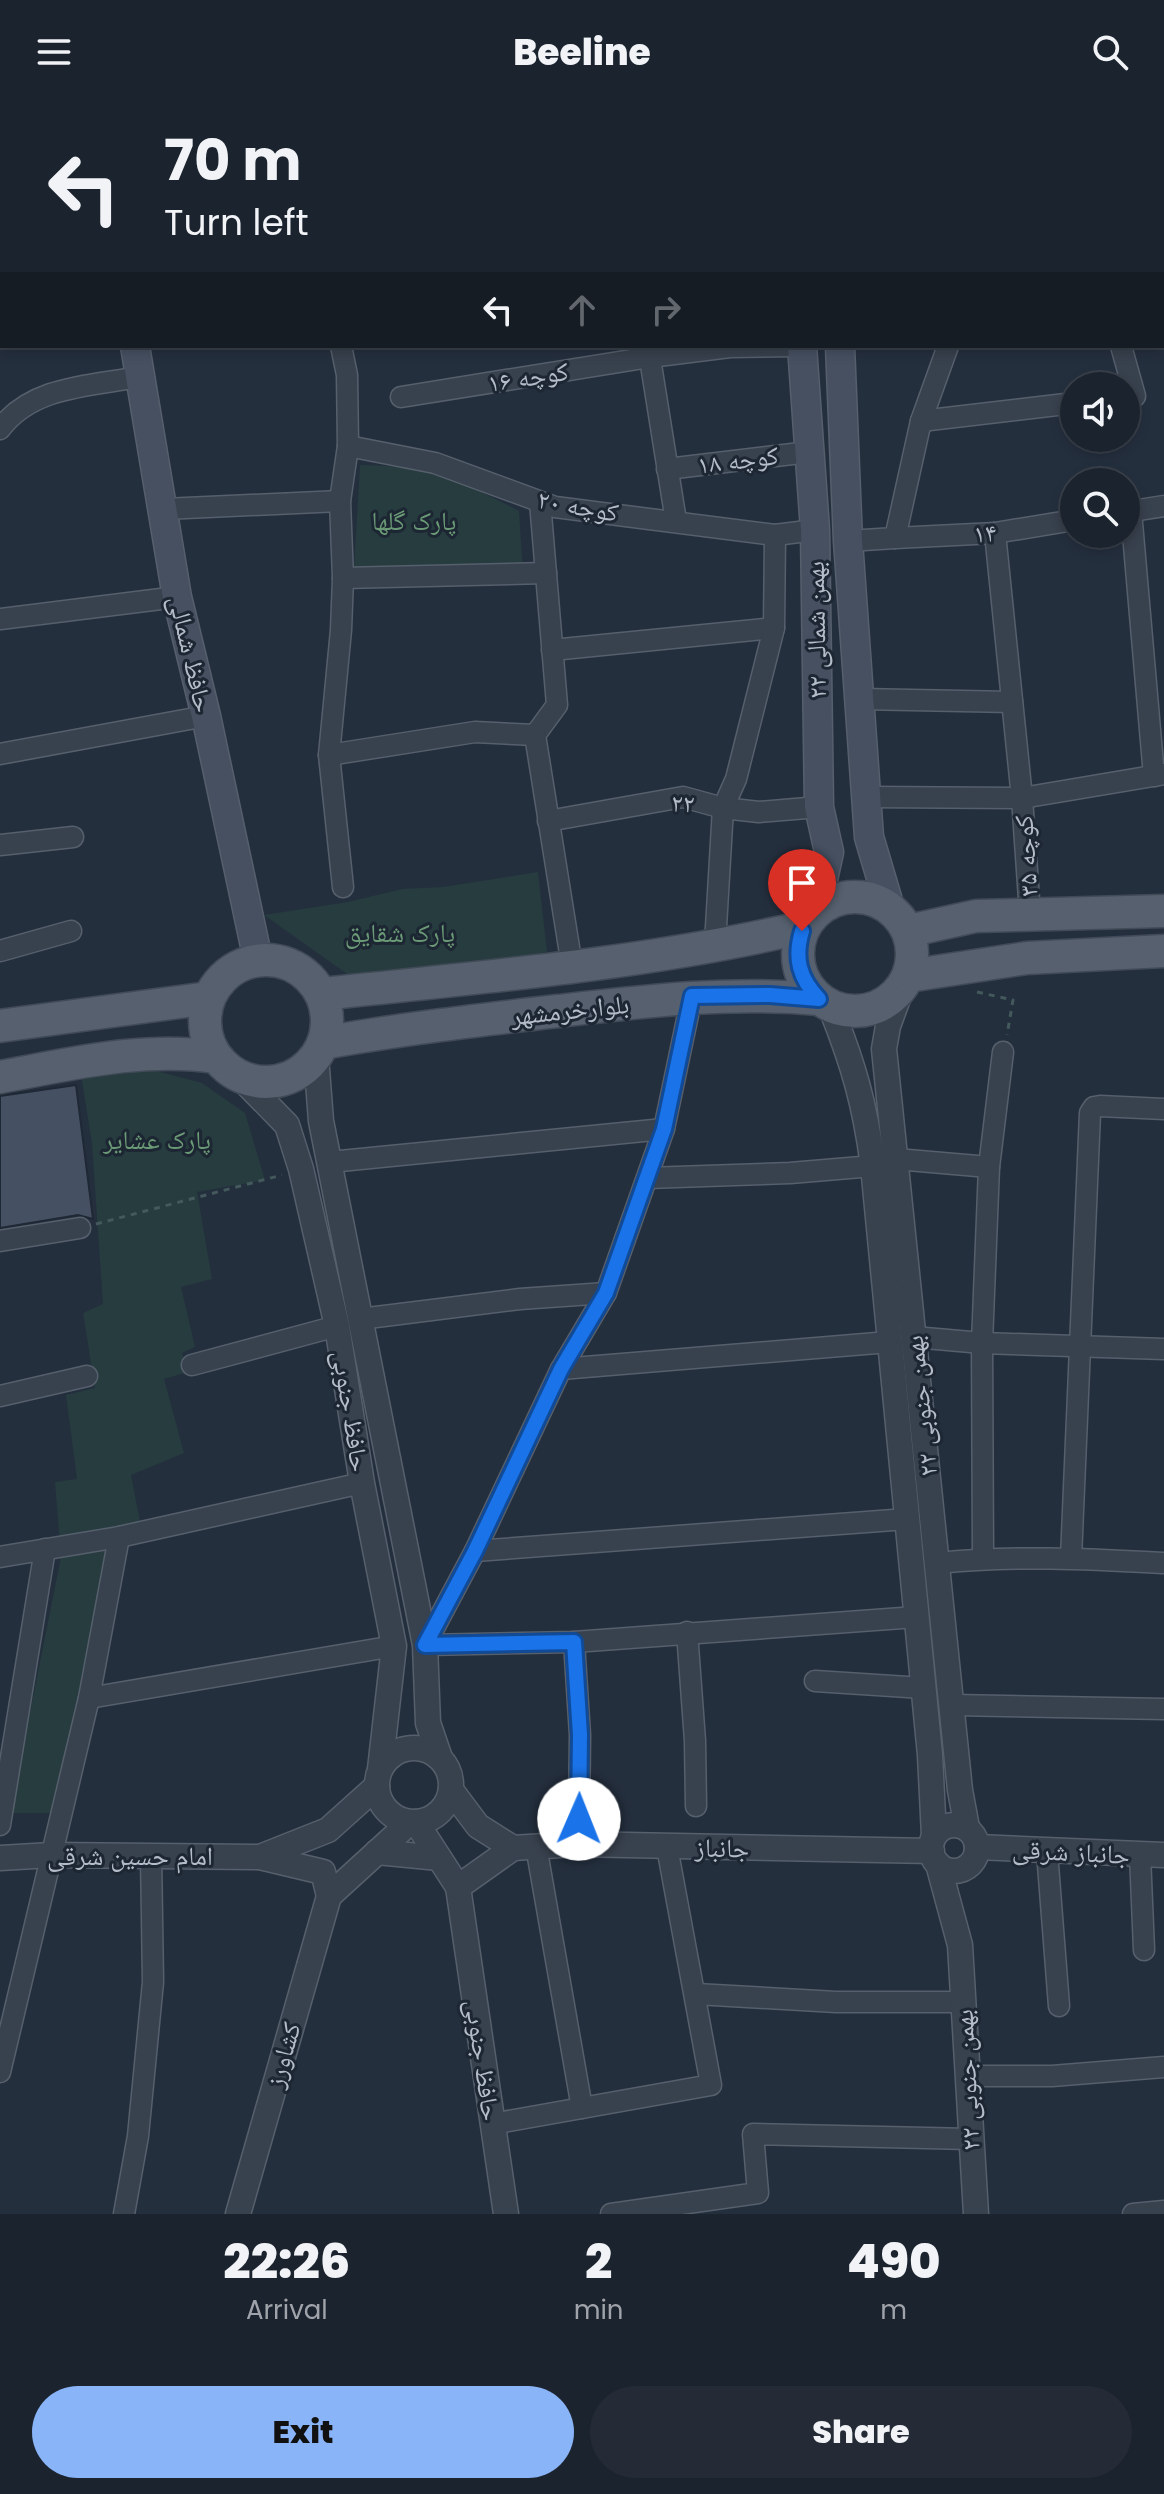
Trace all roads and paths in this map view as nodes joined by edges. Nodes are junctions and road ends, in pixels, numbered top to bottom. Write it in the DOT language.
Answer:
graph roads {
  1 [pos="135,348"];
  2 [pos="341,348"];
  3 [pos="714,348"];
  4 [pos="800,348"];
  5 [pos="840,348"];
  6 [pos="947,348"];
  7 [pos="1122,348"];
  8 [pos="649,352"];
  9 [pos="1128,372"];
  10 [pos="139,377"];
  11 [pos="401,397"];
  12 [pos="1060,405"];
  13 [pos="921,421"];
  14 [pos="0,429"];
  15 [pos="348,446"];
  16 [pos="809,452"];
  17 [pos="667,469"];
  18 [pos="340,501"];
  19 [pos="540,502"];
  20 [pos="1164,506"];
  21 [pos="164,509"];
  22 [pos="1140,510"];
  23 [pos="676,521"];
  24 [pos="1060,522"];
  25 [pos="815,530"];
  26 [pos="995,533"];
  27 [pos="775,535"];
  28 [pos="895,538"];
  29 [pos="848,541"];
  30 [pos="1132,548"];
  31 [pos="546,573"];
  32 [pos="343,578"];
  33 [pos="177,597"];
  34 [pos="0,619"];
  35 [pos="774,628"];
  36 [pos="552,650"];
  37 [pos="860,699"];
  38 [pos="1012,702"];
  39 [pos="206,716"];
  40 [pos="535,735"];
  41 [pos="0,754"];
  42 [pos="329,755"];
  43 [pos="1159,775"];
  44 [pos="867,797"];
  45 [pos="1022,798"];
  46 [pos="819,807"];
  47 [pos="723,808"];
  48 [pos="548,821"];
  49 [pos="73,837"];
  50 [pos="869,837"];
  51 [pos="0,845"];
  52 [pos="829,852"];
  53 [pos="343,887"];
  54 [pos="1164,911"];
  55 [pos="1030,914"];
  56 [pos="976,916"];
  57 [pos="810,920"];
  58 [pos="899,920"];
  59 [pos="71,931"];
  60 [pos="758,938"];
  61 [pos="715,944"];
  62 [pos="0,951"];
  63 [pos="1164,951"];
  64 [pos="258,960"];
  65 [pos="572,966"];
  66 [pos="971,968"];
  67 [pos="905,980"];
  68 [pos="393,986"];
  69 [pos="321,994"];
  70 [pos="770,995"];
  71 [pos="692,996"];
  72 [pos="209,998"];
  73 [pos="825,1002"];
  74 [pos="173,1003"];
  75 [pos="0,1026"];
  76 [pos="397,1030"];
  77 [pos="885,1041"];
  78 [pos="319,1049"];
  79 [pos="848,1049"];
  80 [pos="182,1051"];
  81 [pos="1003,1052"];
  82 [pos="227,1066"];
  83 [pos="0,1077"];
  84 [pos="1164,1109"];
  85 [pos="321,1121"];
  86 [pos="287,1125"];
  87 [pos="664,1129"];
  88 [pos="330,1162"];
  89 [pos="884,1162"];
  90 [pos="989,1167"];
  91 [pos="301,1169"];
  92 [pos="647,1178"];
  93 [pos="80,1228"];
  94 [pos="0,1241"];
  95 [pos="606,1293"];
  96 [pos="349,1323"];
  97 [pos="914,1337"];
  98 [pos="889,1342"];
  99 [pos="982,1343"];
  100 [pos="1079,1346"];
  101 [pos="1164,1349"];
  102 [pos="192,1365"];
  103 [pos="561,1369"];
  104 [pos="87,1376"];
  105 [pos="0,1396"];
  106 [pos="362,1483"];
  107 [pos="907,1519"];
  108 [pos="119,1537"];
  109 [pos="45,1549"];
  110 [pos="475,1551"];
  111 [pos="0,1557"];
  112 [pos="983,1558"];
  113 [pos="1071,1558"];
  114 [pos="938,1563"];
  115 [pos="1164,1563"];
  116 [pos="916,1617"];
  117 [pos="687,1632"];
  118 [pos="574,1642"];
  119 [pos="425,1645"];
  120 [pos="394,1646"];
  121 [pos="815,1681"];
  122 [pos="923,1688"];
  123 [pos="89,1698"];
  124 [pos="952,1705"];
  125 [pos="1164,1709"];
  126 [pos="10,1716"];
  127 [pos="440,1758"];
  128 [pos="378,1777"];
  129 [pos="451,1790"];
  130 [pos="696,1806"];
  131 [pos="579,1819"];
  132 [pos="413,1822"];
  133 [pos="0,1825"];
  134 [pos="328,1830"];
  135 [pos="524,1847"];
  136 [pos="667,1847"];
  137 [pos="971,1847"];
  138 [pos="935,1850"];
  139 [pos="377,1852"];
  140 [pos="1047,1852"];
  141 [pos="51,1855"];
  142 [pos="151,1855"];
  143 [pos="1152,1855"];
  144 [pos="260,1857"];
  145 [pos="0,1858"];
  146 [pos="439,1858"];
  147 [pos="323,1872"];
  148 [pos="458,1887"];
  149 [pos="329,1896"];
  150 [pos="960,1945"];
  151 [pos="1144,1950"];
  152 [pos="696,1994"];
  153 [pos="963,2002"];
  154 [pos="1059,2006"];
  155 [pos="1164,2067"];
  156 [pos="0,2072"];
  157 [pos="969,2076"];
  158 [pos="582,2108"];
  159 [pos="492,2124"];
  160 [pos="970,2139"];
  161 [pos="1164,2211"];
  162 [pos="124,2214"];
  163 [pos="238,2214"];
  164 [pos="506,2214"];
  165 [pos="611,2214"];
  166 [pos="976,2214"];
  167 [pos="1133,2214"];
  1 -- 10 [label="main road, حافظ شمالی"];
  2 -- 15 [label="street"];
  3 -- 8 [label="street, کوچه ۱۶"];
  4 -- 16 [label="main road, ۲۲ بهمن شمالی"];
  5 -- 29 [label="main road, ۲۲ بهمن شمالی"];
  6 -- 13 [label="street"];
  7 -- 9 [label="street"];
  8 -- 11 [label="street, کوچه ۱۶"];
  8 -- 17 [label="street"];
  10 -- 14 [label="street"];
  10 -- 21 [label="main road, حافظ شمالی"];
  12 -- 13 [label="street"];
  13 -- 28 [label="street"];
  15 -- 18 [label="street"];
  15 -- 19 [label="street, کوچه ۲۰"];
  16 -- 17 [label="street, کوچه ۱۸"];
  16 -- 25 [label="main road, ۲۲ بهمن شمالی"];
  17 -- 23 [label="street"];
  18 -- 21 [label="street"];
  18 -- 32 [label="street"];
  19 -- 23 [label="street, کوچه ۲۰"];
  19 -- 31 [label="street"];
  20 -- 22 [label="street"];
  21 -- 33 [label="main road, حافظ شمالی"];
  23 -- 27 [label="street, کوچه ۲۰"];
  24 -- 26 [label="street, ۱۴"];
  25 -- 27 [label="street, کوچه ۲۰"];
  25 -- 46 [label="main road, ۲۲ بهمن شمالی"];
  26 -- 28 [label="street, ۱۴"];
  26 -- 38 [label="street, کوچه ۳۵"];
  27 -- 35 [label="street"];
  28 -- 29 [label="street, ۱۴"];
  29 -- 37 [label="main road, ۲۲ بهمن شمالی"];
  30 -- 43 [label="street"];
  31 -- 32 [label="street"];
  31 -- 36 [label="street"];
  32 -- 42 [label="street"];
  33 -- 34 [label="street"];
  33 -- 39 [label="main road, حافظ شمالی"];
  35 -- 36 [label="street"];
  35 -- 47 [label="street"];
  36 -- 40 [label="street"];
  37 -- 38 [label="street"];
  37 -- 44 [label="main road, ۲۲ بهمن شمالی"];
  38 -- 45 [label="street, کوچه ۳۵"];
  39 -- 41 [label="street"];
  39 -- 64 [label="main road, حافظ شمالی"];
  40 -- 42 [label="street"];
  40 -- 48 [label="street"];
  42 -- 53 [label="street"];
  43 -- 45 [label="street"];
  44 -- 45 [label="street"];
  44 -- 50 [label="main road, ۲۲ بهمن شمالی"];
  45 -- 55 [label="street, کوچه ۳۵"];
  46 -- 47 [label="street, ۲۲"];
  46 -- 52 [label="main road, ۲۲ بهمن شمالی"];
  47 -- 48 [label="street, ۲۲"];
  47 -- 61 [label="street"];
  48 -- 65 [label="street"];
  49 -- 51 [label="street"];
  50 -- 52 [label="main road"];
  50 -- 58 [label="main road, ۲۲ بهمن شمالی"];
  52 -- 57 [label="main road, ۲۲ بهمن شمالی"];
  54 -- 55 [label="main road"];
  55 -- 56 [label="main road"];
  56 -- 58 [label="main road"];
  56 -- 66 [label="main road"];
  57 -- 58 [label="main road"];
  57 -- 60 [label="main road, بلوارخرمشهر"];
  57 -- 73 [label="main road"];
  58 -- 67 [label="main road"];
  59 -- 62 [label="street"];
  60 -- 61 [label="main road, بلوارخرمشهر"];
  60 -- 70 [label="main road"];
  61 -- 65 [label="main road, بلوارخرمشهر"];
  63 -- 66 [label="main road"];
  64 -- 69 [label="main road"];
  64 -- 72 [label="main road"];
  65 -- 68 [label="main road, بلوارخرمشهر"];
  66 -- 67 [label="main road"];
  66 -- 81 [label="path"];
  67 -- 73 [label="main road"];
  67 -- 77 [label="street, ۲۲ بهمن جنوبی"];
  68 -- 69 [label="main road, بلوارخرمشهر"];
  68 -- 76 [label="main road"];
  69 -- 78 [label="main road"];
  70 -- 71 [label="main road, بلوارخرمشهر"];
  70 -- 73 [label="main road, بلوارخرمشهر"];
  71 -- 76 [label="main road, بلوارخرمشهر"];
  71 -- 87 [label="street"];
  72 -- 74 [label="main road"];
  72 -- 82 [label="main road"];
  73 -- 79 [label="street, ۲۲ بهمن جنوبی"];
  74 -- 75 [label="main road"];
  74 -- 80 [label="main road"];
  76 -- 78 [label="main road, بلوارخرمشهر"];
  77 -- 79 [label="street"];
  77 -- 89 [label="street, ۲۲ بهمن جنوبی"];
  78 -- 82 [label="main road"];
  78 -- 85 [label="street, حافظ جنوبی"];
  79 -- 89 [label="street, ۲۲ بهمن جنوبی"];
  80 -- 82 [label="main road"];
  80 -- 83 [label="main road"];
  81 -- 90 [label="street"];
  82 -- 86 [label="street, حافظ جنوبی"];
  84 -- 100 [label="street"];
  85 -- 86 [label="street"];
  85 -- 88 [label="street, حافظ جنوبی"];
  86 -- 91 [label="street, حافظ جنوبی"];
  87 -- 88 [label="street"];
  87 -- 92 [label="street"];
  88 -- 96 [label="street, حافظ جنوبی"];
  89 -- 90 [label="street"];
  89 -- 92 [label="street"];
  89 -- 97 [label="street, ۲۲ بهمن جنوبی"];
  89 -- 98 [label="street, ۲۲ بهمن جنوبی"];
  90 -- 99 [label="street"];
  91 -- 93 [label="path"];
  91 -- 96 [label="street, حافظ جنوبی"];
  92 -- 95 [label="street"];
  93 -- 94 [label="street"];
  95 -- 96 [label="street"];
  95 -- 103 [label="street"];
  96 -- 102 [label="street"];
  96 -- 106 [label="street, حافظ جنوبی"];
  96 -- 119 [label="street, حافظ جنوبی"];
  97 -- 99 [label="street"];
  97 -- 114 [label="street, ۲۲ بهمن جنوبی"];
  98 -- 103 [label="street"];
  98 -- 107 [label="street, ۲۲ بهمن جنوبی"];
  99 -- 100 [label="street"];
  99 -- 112 [label="street"];
  100 -- 101 [label="street"];
  100 -- 113 [label="street"];
  103 -- 110 [label="street"];
  104 -- 105 [label="street"];
  106 -- 108 [label="street"];
  106 -- 120 [label="street, حافظ جنوبی"];
  107 -- 110 [label="street"];
  107 -- 116 [label="street, ۲۲ بهمن جنوبی"];
  108 -- 109 [label="street"];
  108 -- 123 [label="street"];
  109 -- 111 [label="street"];
  109 -- 126 [label="street"];
  110 -- 119 [label="street"];
  112 -- 113 [label="street"];
  112 -- 114 [label="street"];
  113 -- 115 [label="street"];
  114 -- 124 [label="street, ۲۲ بهمن جنوبی"];
  116 -- 117 [label="street"];
  116 -- 122 [label="street, ۲۲ بهمن جنوبی"];
  117 -- 118 [label="street"];
  117 -- 130 [label="street"];
  118 -- 119 [label="street"];
  118 -- 131 [label="street"];
  119 -- 127 [label="street, حافظ جنوبی"];
  120 -- 123 [label="street"];
  120 -- 128 [label="street, حافظ جنوبی"];
  121 -- 122 [label="street"];
  122 -- 138 [label="street, ۲۲ بهمن جنوبی"];
  123 -- 141 [label="street"];
  124 -- 125 [label="street"];
  124 -- 137 [label="street, ۲۲ بهمن جنوبی"];
  126 -- 133 [label="street"];
  127 -- 128 [label="street"];
  127 -- 129 [label="street"];
  128 -- 132 [label="street"];
  128 -- 134 [label="street"];
  129 -- 132 [label="street"];
  129 -- 135 [label="street"];
  132 -- 139 [label="street"];
  132 -- 146 [label="street, حافظ جنوبی"];
  134 -- 144 [label="street"];
  134 -- 147 [label="street"];
  135 -- 136 [label="street, جانباز"];
  135 -- 148 [label="street"];
  135 -- 158 [label="street"];
  136 -- 138 [label="street, جانباز"];
  136 -- 152 [label="street"];
  137 -- 138 [label="street"];
  137 -- 138 [label="street, جانباز شرقی"];
  137 -- 140 [label="street, جانباز شرقی"];
  137 -- 150 [label="street, ۲۲ بهمن جنوبی"];
  138 -- 150 [label="street, ۲۲ بهمن جنوبی"];
  139 -- 146 [label="street"];
  139 -- 149 [label="street"];
  140 -- 143 [label="street, جانباز شرقی"];
  140 -- 154 [label="street"];
  141 -- 142 [label="street, امام حسین شرقی"];
  141 -- 145 [label="street, امام حسین شرقی"];
  141 -- 156 [label="street"];
  142 -- 144 [label="street, امام حسین شرقی"];
  142 -- 162 [label="street"];
  143 -- 151 [label="street"];
  144 -- 147 [label="street"];
  146 -- 148 [label="street, حافظ جنوبی"];
  147 -- 149 [label="street"];
  148 -- 159 [label="street, حافظ جنوبی"];
  149 -- 163 [label="street, کشاورز"];
  150 -- 153 [label="street, ۲۲ بهمن جنوبی"];
  152 -- 153 [label="street"];
  152 -- 158 [label="street"];
  153 -- 157 [label="street, ۲۲ بهمن جنوبی"];
  155 -- 157 [label="street"];
  157 -- 160 [label="street, ۲۲ بهمن جنوبی"];
  158 -- 159 [label="street"];
  159 -- 164 [label="street, حافظ جنوبی"];
  160 -- 165 [label="street"];
  160 -- 166 [label="street, ۲۲ بهمن جنوبی"];
  161 -- 167 [label="street"];
}
